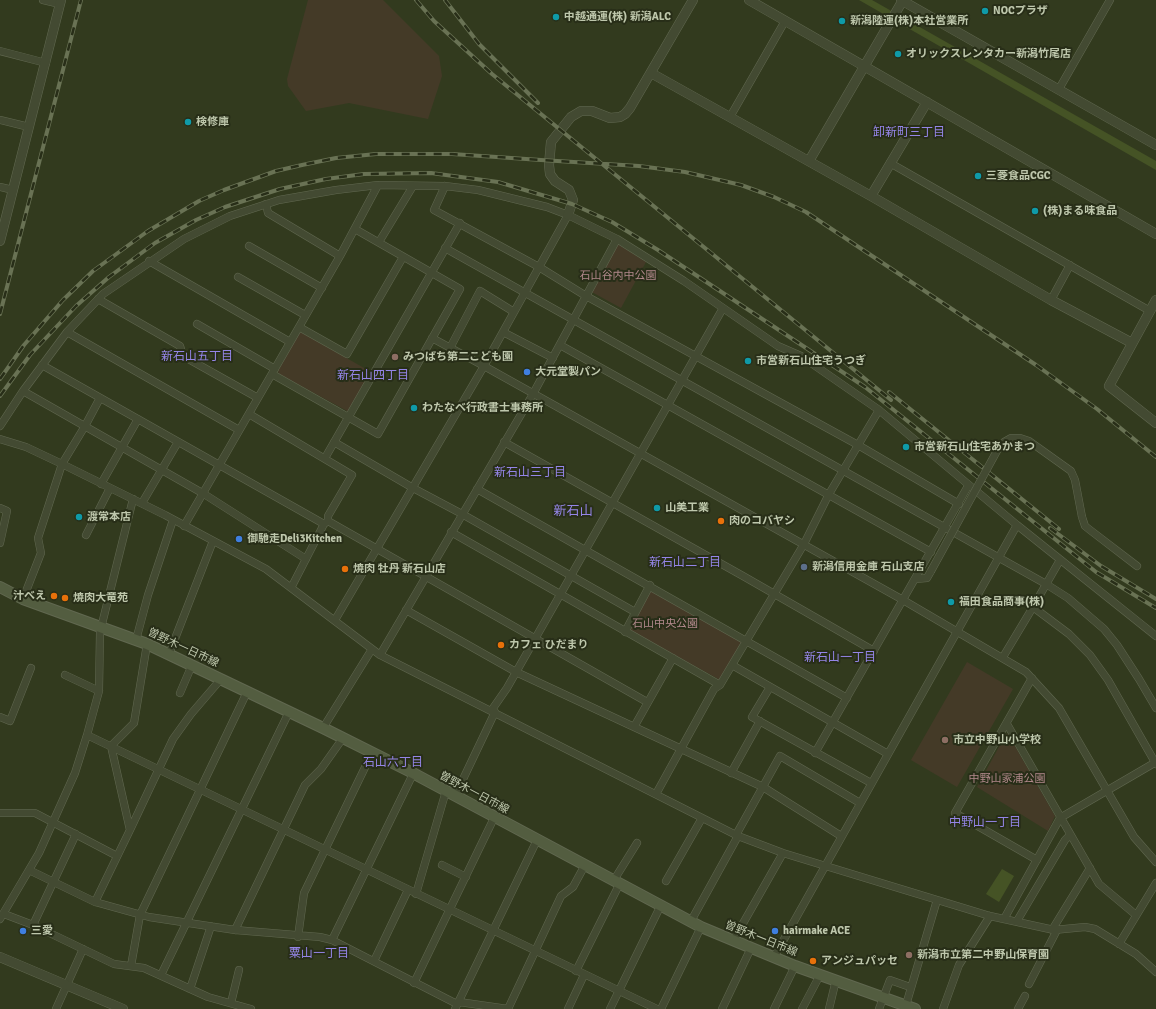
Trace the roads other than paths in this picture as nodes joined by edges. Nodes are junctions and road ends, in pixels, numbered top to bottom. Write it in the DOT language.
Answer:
graph roads {
  1 [pos="42,0"];
  2 [pos="693,0"];
  3 [pos="749,0"];
  4 [pos="902,0"];
  5 [pos="1110,0"];
  6 [pos="60,2"];
  7 [pos="785,21"];
  8 [pos="0,51"];
  9 [pos="46,63"];
  10 [pos="863,66"];
  11 [pos="651,73"];
  12 [pos="1059,89"];
  13 [pos="927,102"];
  14 [pos="730,117"];
  15 [pos="0,120"];
  16 [pos="29,127"];
  17 [pos="1156,145"];
  18 [pos="808,161"];
  19 [pos="890,163"];
  20 [pos="378,185"];
  21 [pos="413,186"];
  22 [pos="444,186"];
  23 [pos="0,187"];
  24 [pos="13,190"];
  25 [pos="871,196"];
  26 [pos="266,204"];
  27 [pos="568,215"];
  28 [pos="460,223"];
  29 [pos="355,229"];
  30 [pos="1156,234"];
  31 [pos="617,239"];
  32 [pos="0,241"];
  33 [pos="379,242"];
  34 [pos="249,246"];
  35 [pos="445,248"];
  36 [pos="340,256"];
  37 [pos="403,256"];
  38 [pos="149,261"];
  39 [pos="1070,266"];
  40 [pos="539,267"];
  41 [pos="431,273"];
  42 [pos="238,278"];
  43 [pos="322,288"];
  44 [pos="525,293"];
  45 [pos="586,296"];
  46 [pos="98,299"];
  47 [pos="1052,300"];
  48 [pos="1156,300"];
  49 [pos="724,308"];
  50 [pos="1150,311"];
  51 [pos="514,312"];
  52 [pos="305,315"];
  53 [pos="573,320"];
  54 [pos="197,324"];
  55 [pos="299,327"];
  56 [pos="67,332"];
  57 [pos="503,332"];
  58 [pos="432,338"];
  59 [pos="290,342"];
  60 [pos="1132,343"];
  61 [pos="560,345"];
  62 [pos="450,348"];
  63 [pos="697,356"];
  64 [pos="553,358"];
  65 [pos="42,365"];
  66 [pos="484,366"];
  67 [pos="274,371"];
  68 [pos="682,381"];
  69 [pos="23,391"];
  70 [pos="533,394"];
  71 [pos="100,398"];
  72 [pos="258,398"];
  73 [pos="669,405"];
  74 [pos="879,410"];
  75 [pos="249,414"];
  76 [pos="348,416"];
  77 [pos="138,419"];
  78 [pos="1156,423"];
  79 [pos="0,426"];
  80 [pos="85,426"];
  81 [pos="239,430"];
  82 [pos="0,439"];
  83 [pos="178,442"];
  84 [pos="334,442"];
  85 [pos="504,442"];
  86 [pos="858,445"];
  87 [pos="122,447"];
  88 [pos="642,454"];
  89 [pos="325,458"];
  90 [pos="62,464"];
  91 [pos="219,465"];
  92 [pos="162,470"];
  93 [pos="844,471"];
  94 [pos="101,484"];
  95 [pos="968,486"];
  96 [pos="110,488"];
  97 [pos="412,488"];
  98 [pos="477,489"];
  99 [pos="204,494"];
  100 [pos="829,494"];
  101 [pos="133,499"];
  102 [pos="142,503"];
  103 [pos="613,503"];
  104 [pos="960,504"];
  105 [pos="0,508"];
  106 [pos="462,514"];
  107 [pos="173,520"];
  108 [pos="326,522"];
  109 [pos="1016,525"];
  110 [pos="184,526"];
  111 [pos="945,528"];
  112 [pos="451,532"];
  113 [pos="86,535"];
  114 [pos="213,541"];
  115 [pos="0,543"];
  116 [pos="804,544"];
  117 [pos="375,549"];
  118 [pos="586,550"];
  119 [pos="931,552"];
  120 [pos="998,557"];
  121 [pos="306,559"];
  122 [pos="1060,560"];
  123 [pos="1137,566"];
  124 [pos="425,576"];
  125 [pos="572,576"];
  126 [pos="916,579"];
  127 [pos="1046,584"];
  128 [pos="650,585"];
  129 [pos="0,587"];
  130 [pos="290,588"];
  131 [pos="774,594"];
  132 [pos="560,596"];
  133 [pos="23,599"];
  134 [pos="903,600"];
  135 [pos="1033,607"];
  136 [pos="406,610"];
  137 [pos="635,612"];
  138 [pos="335,620"];
  139 [pos="101,626"];
  140 [pos="625,632"];
  141 [pos="957,632"];
  142 [pos="1156,636"];
  143 [pos="535,639"];
  144 [pos="136,640"];
  145 [pos="746,641"];
  146 [pos="147,644"];
  147 [pos="372,649"];
  148 [pos="874,651"];
  149 [pos="169,654"];
  150 [pos="380,655"];
  151 [pos="1003,657"];
  152 [pos="672,658"];
  153 [pos="192,665"];
  154 [pos="732,665"];
  155 [pos="31,668"];
  156 [pos="516,672"];
  157 [pos="65,675"];
  158 [pos="1032,678"];
  159 [pos="221,679"];
  160 [pos="720,685"];
  161 [pos="770,687"];
  162 [pos="99,691"];
  163 [pos="248,692"];
  164 [pos="180,693"];
  165 [pos="847,698"];
  166 [pos="647,702"];
  167 [pos="1156,708"];
  168 [pos="493,711"];
  169 [pos="289,712"];
  170 [pos="0,717"];
  171 [pos="760,721"];
  172 [pos="833,722"];
  173 [pos="1007,724"];
  174 [pos="634,727"];
  175 [pos="323,728"];
  176 [pos="87,735"];
  177 [pos="343,738"];
  178 [pos="111,746"];
  179 [pos="680,749"];
  180 [pos="372,753"];
  181 [pos="815,753"];
  182 [pos="888,754"];
  183 [pos="1156,763"];
  184 [pos="158,770"];
  185 [pos="731,773"];
  186 [pos="413,774"];
  187 [pos="871,783"];
  188 [pos="763,787"];
  189 [pos="200,789"];
  190 [pos="1106,791"];
  191 [pos="450,794"];
  192 [pos="656,794"];
  193 [pos="860,803"];
  194 [pos="0,805"];
  195 [pos="241,810"];
  196 [pos="3,813"];
  197 [pos="494,818"];
  198 [pos="702,818"];
  199 [pos="1060,818"];
  200 [pos="52,822"];
  201 [pos="283,829"];
  202 [pos="130,830"];
  203 [pos="76,834"];
  204 [pos="1070,835"];
  205 [pos="737,836"];
  206 [pos="841,836"];
  207 [pos="537,840"];
  208 [pos="637,843"];
  209 [pos="325,850"];
  210 [pos="783,853"];
  211 [pos="117,856"];
  212 [pos="1037,860"];
  213 [pos="1156,862"];
  214 [pos="442,865"];
  215 [pos="585,865"];
  216 [pos="825,866"];
  217 [pos="1090,868"];
  218 [pos="29,870"];
  219 [pos="366,870"];
  220 [pos="466,877"];
  221 [pos="666,881"];
  222 [pos="54,882"];
  223 [pos="617,882"];
  224 [pos="1156,882"];
  225 [pos="408,890"];
  226 [pos="416,894"];
  227 [pos="936,900"];
  228 [pos="95,902"];
  229 [pos="661,905"];
  230 [pos="450,910"];
  231 [pos="140,915"];
  232 [pos="1136,915"];
  233 [pos="990,916"];
  234 [pos="2,917"];
  235 [pos="1004,919"];
  236 [pos="691,921"];
  237 [pos="1017,921"];
  238 [pos="187,923"];
  239 [pos="33,925"];
  240 [pos="211,926"];
  241 [pos="701,927"];
  242 [pos="235,930"];
  243 [pos="1054,930"];
  244 [pos="493,931"];
  245 [pos="298,936"];
  246 [pos="332,940"];
  247 [pos="733,941"];
  248 [pos="1119,944"];
  249 [pos="751,948"];
  250 [pos="83,949"];
  251 [pos="535,952"];
  252 [pos="0,957"];
  253 [pos="774,957"];
  254 [pos="374,961"];
  255 [pos="131,966"];
  256 [pos="795,966"];
  257 [pos="239,970"];
  258 [pos="576,971"];
  259 [pos="1156,972"];
  260 [pos="161,975"];
  261 [pos="584,975"];
  262 [pos="820,975"];
  263 [pos="836,980"];
  264 [pos="414,983"];
  265 [pos="1029,984"];
  266 [pos="66,986"];
  267 [pos="910,987"];
  268 [pos="190,989"];
  269 [pos="618,991"];
  270 [pos="1025,996"];
  271 [pos="884,997"];
  272 [pos="231,1003"];
  273 [pos="457,1005"];
  274 [pos="107,1007"];
  275 [pos="910,1007"];
  276 [pos="56,1009"];
  277 [pos="123,1009"];
  278 [pos="251,1009"];
  279 [pos="508,1009"];
  280 [pos="568,1009"];
  281 [pos="610,1009"];
  282 [pos="656,1009"];
  283 [pos="661,1009"];
  284 [pos="722,1009"];
  285 [pos="774,1009"];
  286 [pos="802,1009"];
  287 [pos="829,1009"];
  288 [pos="879,1009"];
  289 [pos="944,1009"];
  290 [pos="1018,1009"];
  1 -- 6 [label="street"];
  2 -- 11 [label="street"];
  3 -- 7 [label="street"];
  4 -- 10 [label="street"];
  4 -- 12 [label="street"];
  5 -- 12 [label="street"];
  6 -- 9 [label="street"];
  7 -- 10 [label="street"];
  7 -- 14 [label="street"];
  8 -- 9 [label="street"];
  9 -- 16 [label="street"];
  10 -- 13 [label="street"];
  10 -- 18 [label="street"];
  11 -- 14 [label="street"];
  11 -- 27 [label="street"];
  12 -- 17 [label="street"];
  13 -- 19 [label="street"];
  13 -- 30 [label="street"];
  14 -- 18 [label="street"];
  15 -- 16 [label="street"];
  16 -- 24 [label="street"];
  18 -- 25 [label="street"];
  19 -- 25 [label="street"];
  19 -- 39 [label="street"];
  20 -- 21 [label="street"];
  20 -- 26 [label="street"];
  20 -- 29 [label="street"];
  21 -- 22 [label="street"];
  21 -- 33 [label="street"];
  22 -- 27 [label="street"];
  22 -- 28 [label="street"];
  23 -- 24 [label="street"];
  24 -- 32 [label="street"];
  25 -- 47 [label="street"];
  26 -- 36 [label="street"];
  26 -- 38 [label="street"];
  27 -- 31 [label="street"];
  27 -- 40 [label="street"];
  28 -- 35 [label="street"];
  28 -- 40 [label="street"];
  29 -- 33 [label="street"];
  29 -- 36 [label="street"];
  31 -- 45 [label="street"];
  31 -- 49 [label="street"];
  33 -- 37 [label="street"];
  34 -- 43 [label="street"];
  35 -- 41 [label="street"];
  35 -- 44 [label="street"];
  36 -- 43 [label="street"];
  37 -- 41 [label="street"];
  37 -- 55 [label="street"];
  38 -- 46 [label="street"];
  38 -- 59 [label="street"];
  39 -- 47 [label="street"];
  39 -- 50 [label="street"];
  40 -- 44 [label="street"];
  40 -- 45 [label="street"];
  41 -- 58 [label="street"];
  41 -- 76 [label="street"];
  42 -- 52 [label="street"];
  43 -- 52 [label="street"];
  44 -- 51 [label="street"];
  44 -- 53 [label="street"];
  45 -- 53 [label="street"];
  45 -- 63 [label="street"];
  46 -- 56 [label="street"];
  46 -- 72 [label="street"];
  47 -- 60 [label="street"];
  48 -- 50 [label="street"];
  49 -- 63 [label="street"];
  49 -- 74 [label="street"];
  50 -- 60 [label="street"];
  51 -- 57 [label="street"];
  51 -- 62 [label="street"];
  52 -- 55 [label="street"];
  53 -- 61 [label="street"];
  53 -- 68 [label="street"];
  54 -- 67 [label="street"];
  55 -- 59 [label="street"];
  56 -- 65 [label="street"];
  56 -- 81 [label="street"];
  57 -- 64 [label="street"];
  57 -- 66 [label="street"];
  58 -- 62 [label="street"];
  58 -- 76 [label="street"];
  59 -- 67 [label="street"];
  60 -- 78 [label="street"];
  61 -- 64 [label="street"];
  61 -- 73 [label="street"];
  62 -- 66 [label="street"];
  63 -- 68 [label="street"];
  63 -- 86 [label="street"];
  64 -- 70 [label="street"];
  65 -- 69 [label="street"];
  65 -- 71 [label="street"];
  66 -- 70 [label="street"];
  66 -- 97 [label="street"];
  67 -- 72 [label="street"];
  67 -- 76 [label="street"];
  68 -- 73 [label="street"];
  68 -- 93 [label="street"];
  69 -- 79 [label="street"];
  69 -- 80 [label="street"];
  70 -- 85 [label="street"];
  70 -- 88 [label="street"];
  71 -- 77 [label="street"];
  71 -- 80 [label="street"];
  72 -- 75 [label="street"];
  73 -- 88 [label="street"];
  73 -- 100 [label="street"];
  74 -- 86 [label="street"];
  74 -- 95 [label="street"];
  75 -- 81 [label="street"];
  75 -- 89 [label="street"];
  76 -- 84 [label="street"];
  77 -- 83 [label="street"];
  77 -- 87 [label="street"];
  80 -- 87 [label="street"];
  80 -- 90 [label="street"];
  81 -- 91 [label="street"];
  82 -- 90 [label="street"];
  83 -- 91 [label="street"];
  83 -- 92 [label="street"];
  84 -- 89 [label="street"];
  84 -- 97 [label="street"];
  85 -- 98 [label="street"];
  85 -- 103 [label="street"];
  86 -- 93 [label="street"];
  86 -- 104 [label="street"];
  87 -- 92 [label="street"];
  87 -- 94 [label="street"];
  88 -- 103 [label="street"];
  88 -- 116 [label="street"];
  89 -- 108 [label="street"];
  90 -- 94 [label="street"];
  90 -- 133 [label="street"];
  91 -- 99 [label="street"];
  91 -- 108 [label="street"];
  92 -- 99 [label="street"];
  92 -- 102 [label="street"];
  93 -- 100 [label="street"];
  93 -- 111 [label="street"];
  94 -- 96 [label="street"];
  95 -- 104 [label="street"];
  95 -- 109 [label="street"];
  96 -- 101 [label="street"];
  96 -- 113 [label="street"];
  97 -- 106 [label="street"];
  97 -- 117 [label="street"];
  98 -- 106 [label="street"];
  98 -- 118 [label="street"];
  99 -- 110 [label="street"];
  99 -- 121 [label="street"];
  100 -- 116 [label="street"];
  100 -- 119 [label="street"];
  101 -- 102 [label="street"];
  101 -- 139 [label="street"];
  102 -- 107 [label="street"];
  103 -- 118 [label="street"];
  103 -- 131 [label="street"];
  104 -- 111 [label="street"];
  105 -- 115 [label="street"];
  106 -- 112 [label="street"];
  106 -- 125 [label="street"];
  107 -- 110 [label="street"];
  107 -- 144 [label="street"];
  108 -- 117 [label="street"];
  108 -- 121 [label="street"];
  109 -- 120 [label="street"];
  109 -- 122 [label="street"];
  110 -- 114 [label="street"];
  111 -- 119 [label="street"];
  111 -- 120 [label="street"];
  112 -- 124 [label="street"];
  112 -- 132 [label="street"];
  114 -- 130 [label="street"];
  114 -- 149 [label="street"];
  116 -- 131 [label="street"];
  116 -- 134 [label="street"];
  117 -- 124 [label="street"];
  117 -- 138 [label="street"];
  118 -- 125 [label="street"];
  118 -- 128 [label="street"];
  119 -- 126 [label="street"];
  120 -- 127 [label="street"];
  120 -- 141 [label="street"];
  121 -- 130 [label="street"];
  122 -- 127 [label="street"];
  122 -- 142 [label="street"];
  123 -- 126 [label="street, bridge"];
  124 -- 136 [label="street"];
  124 -- 143 [label="street"];
  125 -- 132 [label="street"];
  125 -- 137 [label="street"];
  126 -- 134 [label="street"];
  127 -- 135 [label="street"];
  127 -- 167 [label="street"];
  128 -- 137 [label="street"];
  128 -- 145 [label="street"];
  129 -- 133 [label="main road, 曽野木一日市線"];
  130 -- 138 [label="street"];
  131 -- 145 [label="street"];
  131 -- 148 [label="street"];
  132 -- 140 [label="street"];
  132 -- 143 [label="street"];
  133 -- 139 [label="main road, 曽野木一日市線"];
  134 -- 141 [label="street"];
  134 -- 148 [label="street"];
  135 -- 151 [label="street"];
  135 -- 183 [label="street"];
  136 -- 150 [label="street"];
  136 -- 156 [label="street"];
  137 -- 140 [label="street"];
  138 -- 147 [label="street"];
  139 -- 144 [label="main road, 曽野木一日市線"];
  139 -- 162 [label="street"];
  140 -- 152 [label="street"];
  141 -- 151 [label="street"];
  141 -- 182 [label="street"];
  143 -- 156 [label="street"];
  143 -- 166 [label="street"];
  144 -- 146 [label="main road, 曽野木一日市線"];
  145 -- 154 [label="street"];
  145 -- 165 [label="street"];
  146 -- 149 [label="main road, 曽野木一日市線"];
  146 -- 178 [label="street"];
  147 -- 150 [label="street"];
  147 -- 175 [label="street"];
  148 -- 165 [label="street"];
  149 -- 153 [label="main road, 曽野木一日市線"];
  150 -- 168 [label="street"];
  151 -- 158 [label="street"];
  152 -- 160 [label="street"];
  152 -- 166 [label="street"];
  153 -- 159 [label="main road, 曽野木一日市線"];
  153 -- 164 [label="street"];
  154 -- 160 [label="street"];
  154 -- 161 [label="street"];
  155 -- 170 [label="street"];
  156 -- 168 [label="street"];
  156 -- 174 [label="street"];
  157 -- 162 [label="street"];
  158 -- 173 [label="street"];
  158 -- 190 [label="street"];
  159 -- 163 [label="main road, 曽野木一日市線"];
  159 -- 184 [label="street"];
  160 -- 179 [label="street"];
  161 -- 171 [label="street"];
  161 -- 172 [label="street"];
  162 -- 176 [label="street"];
  163 -- 169 [label="main road, 曽野木一日市線"];
  163 -- 189 [label="street"];
  165 -- 172 [label="street"];
  166 -- 174 [label="street"];
  168 -- 191 [label="street"];
  168 -- 192 [label="street"];
  169 -- 175 [label="main road, 曽野木一日市線"];
  169 -- 195 [label="street"];
  171 -- 181 [label="street"];
  171 -- 185 [label="street"];
  172 -- 181 [label="street"];
  172 -- 182 [label="street"];
  173 -- 199 [label="street"];
  173 -- 212 [label="street"];
  174 -- 179 [label="street"];
  175 -- 177 [label="main road, 曽野木一日市線"];
  176 -- 178 [label="street"];
  176 -- 200 [label="street"];
  177 -- 180 [label="main road, 曽野木一日市線"];
  177 -- 201 [label="street"];
  178 -- 184 [label="street"];
  178 -- 202 [label="street"];
  179 -- 185 [label="street"];
  179 -- 192 [label="street"];
  180 -- 186 [label="main road, 曽野木一日市線"];
  180 -- 209 [label="street"];
  181 -- 187 [label="street"];
  182 -- 187 [label="street"];
  183 -- 190 [label="street"];
  184 -- 189 [label="street"];
  184 -- 202 [label="street"];
  185 -- 188 [label="street"];
  186 -- 191 [label="main road, 曽野木一日市線"];
  186 -- 219 [label="street"];
  187 -- 193 [label="street"];
  188 -- 193 [label="street"];
  188 -- 205 [label="street"];
  188 -- 206 [label="street"];
  189 -- 195 [label="street"];
  189 -- 231 [label="street"];
  190 -- 199 [label="street"];
  190 -- 213 [label="street"];
  191 -- 197 [label="main road, 曽野木一日市線"];
  191 -- 226 [label="street"];
  192 -- 198 [label="street"];
  193 -- 206 [label="street"];
  194 -- 196 [label="street"];
  195 -- 201 [label="street"];
  195 -- 238 [label="street"];
  196 -- 200 [label="street"];
  197 -- 207 [label="main road, 曽野木一日市線"];
  197 -- 220 [label="street"];
  198 -- 205 [label="street"];
  198 -- 221 [label="street"];
  199 -- 204 [label="street"];
  199 -- 212 [label="street"];
  200 -- 203 [label="street"];
  200 -- 218 [label="street"];
  201 -- 209 [label="street"];
  201 -- 242 [label="street"];
  202 -- 211 [label="street"];
  203 -- 211 [label="street"];
  203 -- 222 [label="street"];
  204 -- 217 [label="street"];
  204 -- 237 [label="street"];
  205 -- 210 [label="street"];
  205 -- 236 [label="street"];
  206 -- 216 [label="street"];
  207 -- 215 [label="main road, 曽野木一日市線"];
  207 -- 244 [label="street"];
  208 -- 223 [label="street"];
  209 -- 219 [label="street"];
  209 -- 245 [label="street"];
  210 -- 216 [label="street"];
  210 -- 247 [label="street"];
  211 -- 228 [label="street"];
  212 -- 235 [label="street"];
  214 -- 220 [label="street"];
  215 -- 223 [label="main road, 曽野木一日市線"];
  215 -- 251 [label="street"];
  216 -- 227 [label="street"];
  216 -- 253 [label="street"];
  217 -- 232 [label="street"];
  217 -- 243 [label="street"];
  218 -- 222 [label="street"];
  218 -- 234 [label="street"];
  219 -- 225 [label="street"];
  219 -- 246 [label="street"];
  220 -- 230 [label="street"];
  222 -- 228 [label="street"];
  222 -- 239 [label="street"];
  223 -- 229 [label="main road, 曽野木一日市線"];
  223 -- 258 [label="street"];
  224 -- 232 [label="street"];
  225 -- 226 [label="street"];
  225 -- 254 [label="street"];
  226 -- 230 [label="street"];
  227 -- 233 [label="street"];
  227 -- 267 [label="street"];
  228 -- 231 [label="street"];
  229 -- 236 [label="main road, 曽野木一日市線"];
  229 -- 269 [label="street"];
  230 -- 244 [label="street"];
  230 -- 264 [label="street"];
  231 -- 238 [label="street"];
  231 -- 255 [label="street"];
  232 -- 248 [label="street"];
  233 -- 235 [label="street"];
  233 -- 289 [label="street"];
  234 -- 239 [label="street"];
  235 -- 237 [label="street"];
  236 -- 241 [label="main road, 曽野木一日市線"];
  237 -- 243 [label="street"];
  238 -- 240 [label="street"];
  238 -- 260 [label="street"];
  239 -- 250 [label="street"];
  240 -- 242 [label="street"];
  240 -- 268 [label="street"];
  241 -- 247 [label="main road, 曽野木一日市線"];
  241 -- 283 [label="street"];
  242 -- 245 [label="street"];
  243 -- 248 [label="street"];
  243 -- 265 [label="street"];
  244 -- 251 [label="street"];
  244 -- 273 [label="street"];
  245 -- 246 [label="street"];
  246 -- 254 [label="street"];
  247 -- 249 [label="main road, 曽野木一日市線"];
  248 -- 259 [label="street"];
  249 -- 253 [label="main road, 曽野木一日市線"];
  249 -- 284 [label="street"];
  250 -- 255 [label="street"];
  250 -- 266 [label="street"];
  251 -- 258 [label="street"];
  251 -- 279 [label="street"];
  252 -- 266 [label="street"];
  253 -- 256 [label="main road, 曽野木一日市線"];
  254 -- 264 [label="street"];
  255 -- 260 [label="street"];
  256 -- 262 [label="main road, 曽野木一日市線"];
  256 -- 285 [label="street"];
  257 -- 272 [label="street"];
  258 -- 261 [label="street"];
  260 -- 268 [label="street"];
  261 -- 269 [label="street"];
  261 -- 280 [label="street"];
  262 -- 263 [label="main road, 曽野木一日市線"];
  262 -- 286 [label="street"];
  263 -- 271 [label="main road, 曽野木一日市線"];
  263 -- 287 [label="street"];
  264 -- 273 [label="street"];
  266 -- 274 [label="street"];
  266 -- 276 [label="street"];
  267 -- 271 [label="street"];
  267 -- 275 [label="street"];
  268 -- 272 [label="street"];
  269 -- 281 [label="street"];
  269 -- 282 [label="street"];
  270 -- 290 [label="street"];
  271 -- 275 [label="main road, 曽野木一日市線"];
  271 -- 288 [label="street"];
  272 -- 278 [label="street"];
  273 -- 279 [label="street"];
  274 -- 277 [label="street"];
}
